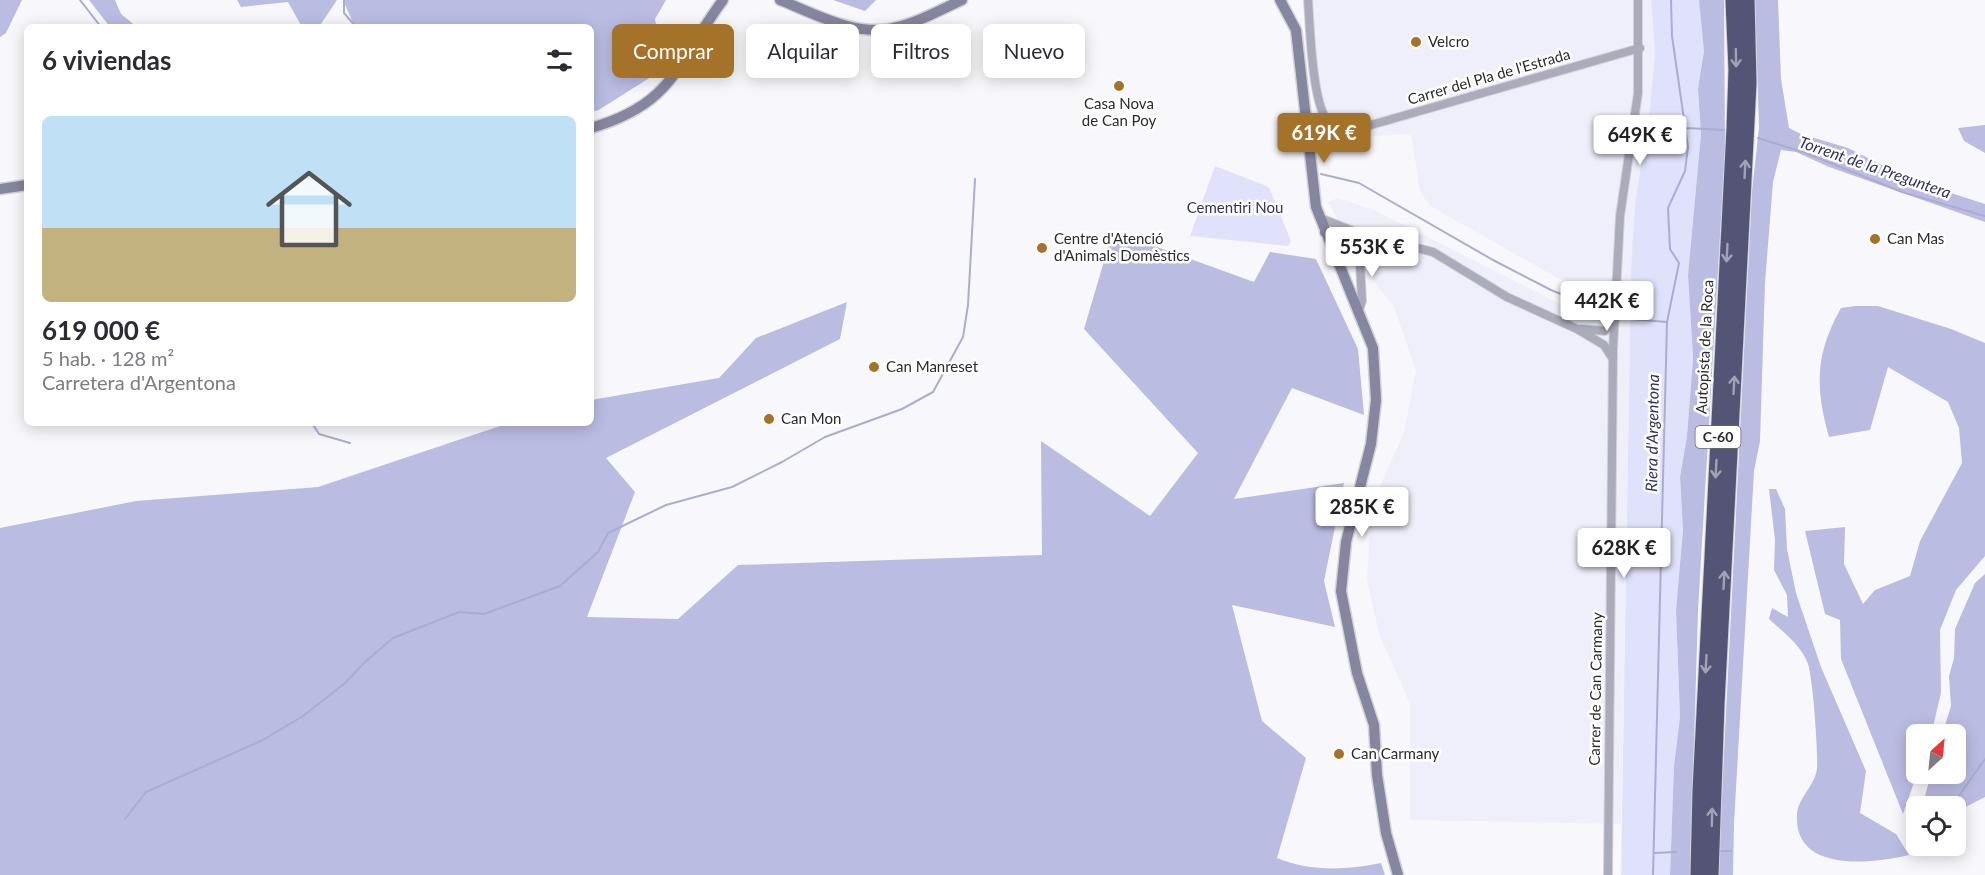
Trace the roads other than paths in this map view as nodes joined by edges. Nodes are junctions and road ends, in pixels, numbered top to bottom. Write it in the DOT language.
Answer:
graph roads {
  1 [pos="723,0"];
  2 [pos="780,0"];
  3 [pos="962,0"];
  4 [pos="1280,0"];
  5 [pos="1308,0"];
  6 [pos="1638,0"];
  7 [pos="1733,0"];
  8 [pos="1747,0"];
  9 [pos="1640,48"];
  10 [pos="594,127"];
  11 [pos="24,185"];
  12 [pos="0,189"];
  13 [pos="1319,218"];
  14 [pos="1325,232"];
  15 [pos="1358,233"];
  16 [pos="1383,240"];
  17 [pos="1359,310"];
  18 [pos="1616,318"];
  19 [pos="1577,329"];
  20 [pos="1614,361"];
  21 [pos="1398,875"];
  22 [pos="1608,875"];
  23 [pos="1698,875"];
  24 [pos="1711,875"];
  1 -- 10 [label="street"];
  2 -- 3 [label="street"];
  4 -- 13 [label="street"];
  5 -- 9 [label="street, Carrer del Pla de l'Estrada"];
  6 -- 9 [label="street, Carrer de Can Carmany"];
  7 -- 23 [label="highway, Autopista de la Roca / C-60, one-way"];
  24 -- 8 [label="highway, Autopista de la Roca / C-60, one-way"];
  9 -- 18 [label="street, Carrer de Can Carmany"];
  11 -- 12 [label="street"];
  13 -- 14 [label="street"];
  13 -- 15 [label="street"];
  14 -- 15 [label="street"];
  14 -- 17 [label="street"];
  15 -- 16 [label="street"];
  16 -- 17 [label="street"];
  16 -- 19 [label="street"];
  17 -- 21 [label="street"];
  18 -- 19 [label="street"];
  18 -- 20 [label="street, Carrer de Can Carmany"];
  19 -- 20 [label="street"];
  20 -- 22 [label="street, Carrer de Can Carmany"];
}
